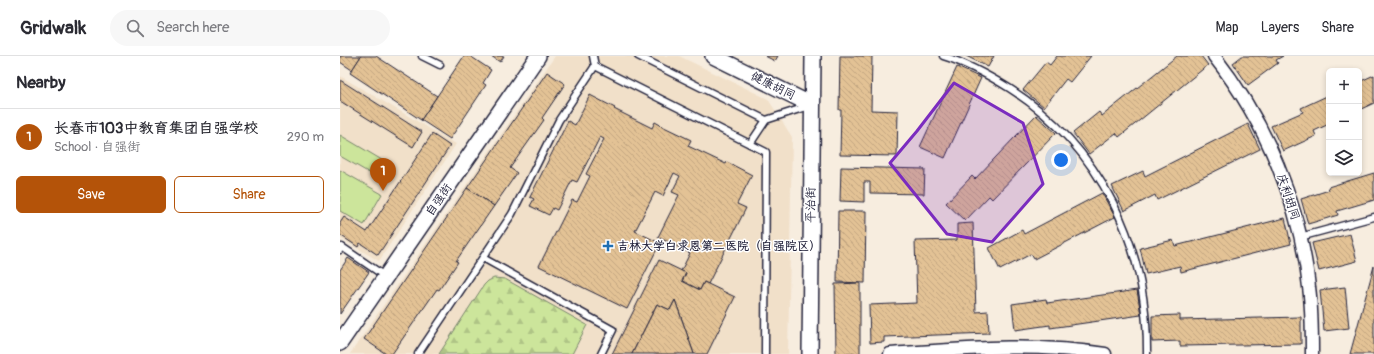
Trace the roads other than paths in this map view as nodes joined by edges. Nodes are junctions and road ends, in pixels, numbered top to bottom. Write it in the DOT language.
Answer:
graph roads {
  1 [pos="422,56"];
  2 [pos="538,56"];
  3 [pos="593,56"];
  4 [pos="638,56"];
  5 [pos="713,56"];
  6 [pos="813,56"];
  7 [pos="943,56"];
  8 [pos="1214,56"];
  9 [pos="440,65"];
  10 [pos="594,66"];
  11 [pos="812,105"];
  12 [pos="766,120"];
  13 [pos="750,144"];
  14 [pos="1374,217"];
  15 [pos="1300,238"];
  16 [pos="340,250"];
  17 [pos="483,258"];
  18 [pos="386,277"];
  19 [pos="340,343"];
  20 [pos="1076,352"];
  21 [pos="906,353"];
  22 [pos="418,354"];
  23 [pos="601,354"];
  24 [pos="765,354"];
  25 [pos="810,354"];
  26 [pos="890,354"];
  27 [pos="1105,354"];
  28 [pos="1147,354"];
  29 [pos="1312,354"];
  1 -- 9 [label="lane"];
  2 -- 18 [label="street, 自强街"];
  3 -- 10 [label="lane"];
  4 -- 12 [label="lane"];
  5 -- 11 [label="street, 健康胡同"];
  6 -- 11 [label="street, 平治街"];
  7 -- 28 [label="lane"];
  8 -- 15 [label="street, 庆利胡同"];
  10 -- 13 [label="lane"];
  10 -- 17 [label="lane"];
  11 -- 12 [label="lane"];
  11 -- 25 [label="street, 平治街"];
  12 -- 13 [label="lane"];
  13 -- 24 [label="lane"];
  14 -- 15 [label="lane"];
  15 -- 29 [label="street, 庆利胡同"];
  16 -- 18 [label="lane"];
  17 -- 22 [label="lane"];
  17 -- 23 [label="lane"];
  18 -- 19 [label="street, 自强街"];
  20 -- 21 [label="street"];
  20 -- 27 [label="street"];
  21 -- 26 [label="street"];
}
